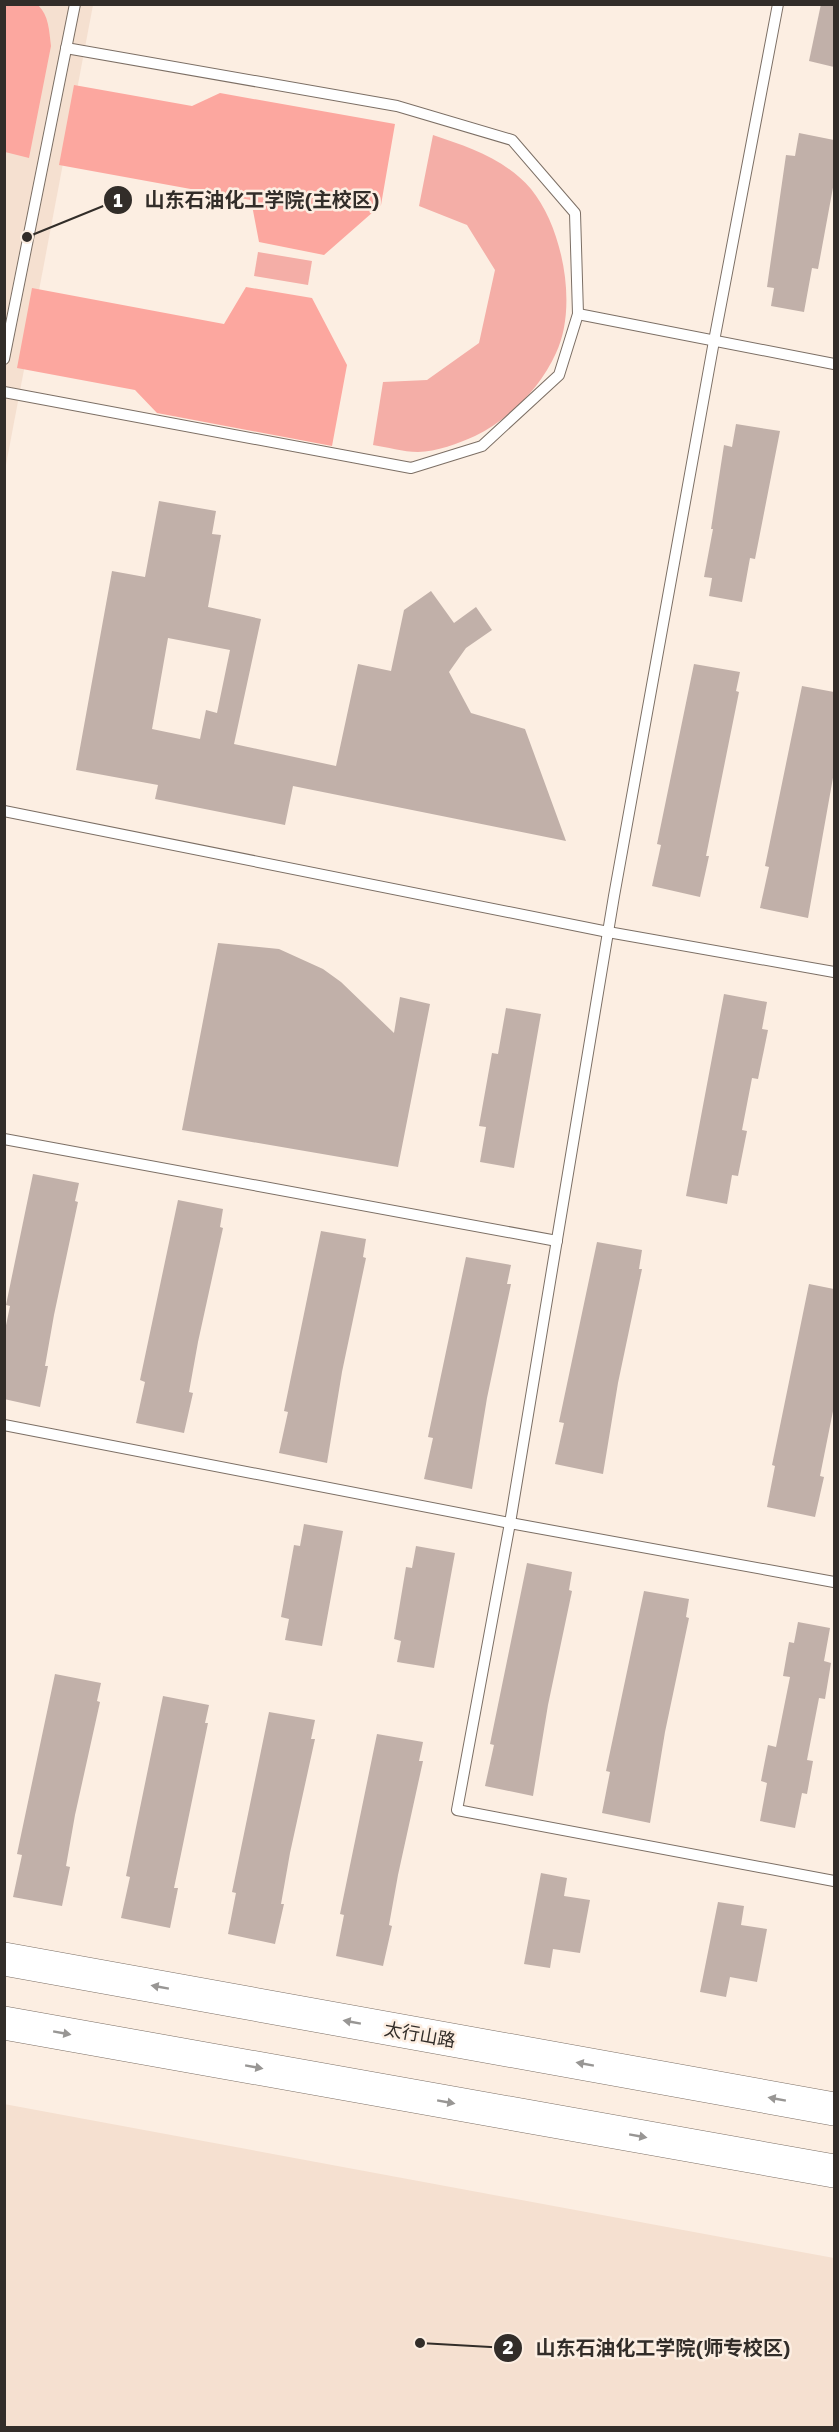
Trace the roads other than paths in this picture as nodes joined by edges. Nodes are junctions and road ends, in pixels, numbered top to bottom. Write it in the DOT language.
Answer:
graph roads {
  1 [pos="75,4"];
  2 [pos="778,4"];
  3 [pos="66,48"];
  4 [pos="578,314"];
  5 [pos="714,341"];
  6 [pos="4,359"];
  7 [pos="834,364"];
  8 [pos="4,392"];
  9 [pos="4,811"];
  10 [pos="608,932"];
  11 [pos="834,972"];
  12 [pos="4,1139"];
  13 [pos="557,1241"];
  14 [pos="4,1425"];
  15 [pos="510,1523"];
  16 [pos="834,1582"];
  17 [pos="834,1881"];
  18 [pos="4,1959"];
  19 [pos="4,2023"];
  20 [pos="834,2109"];
  21 [pos="834,2171"];
  1 -- 3 [label="lane"];
  2 -- 5 [label="lane"];
  3 -- 4 [label="lane"];
  3 -- 6 [label="lane"];
  4 -- 5 [label="lane"];
  4 -- 8 [label="lane"];
  5 -- 7 [label="lane"];
  5 -- 10 [label="lane"];
  9 -- 10 [label="lane"];
  10 -- 11 [label="lane"];
  10 -- 13 [label="lane"];
  12 -- 13 [label="lane"];
  13 -- 15 [label="lane"];
  14 -- 15 [label="lane"];
  15 -- 16 [label="lane"];
  15 -- 17 [label="lane"];
  20 -- 18 [label="main road, 太行山路, one-way"];
  19 -- 21 [label="main road, one-way"];
}
